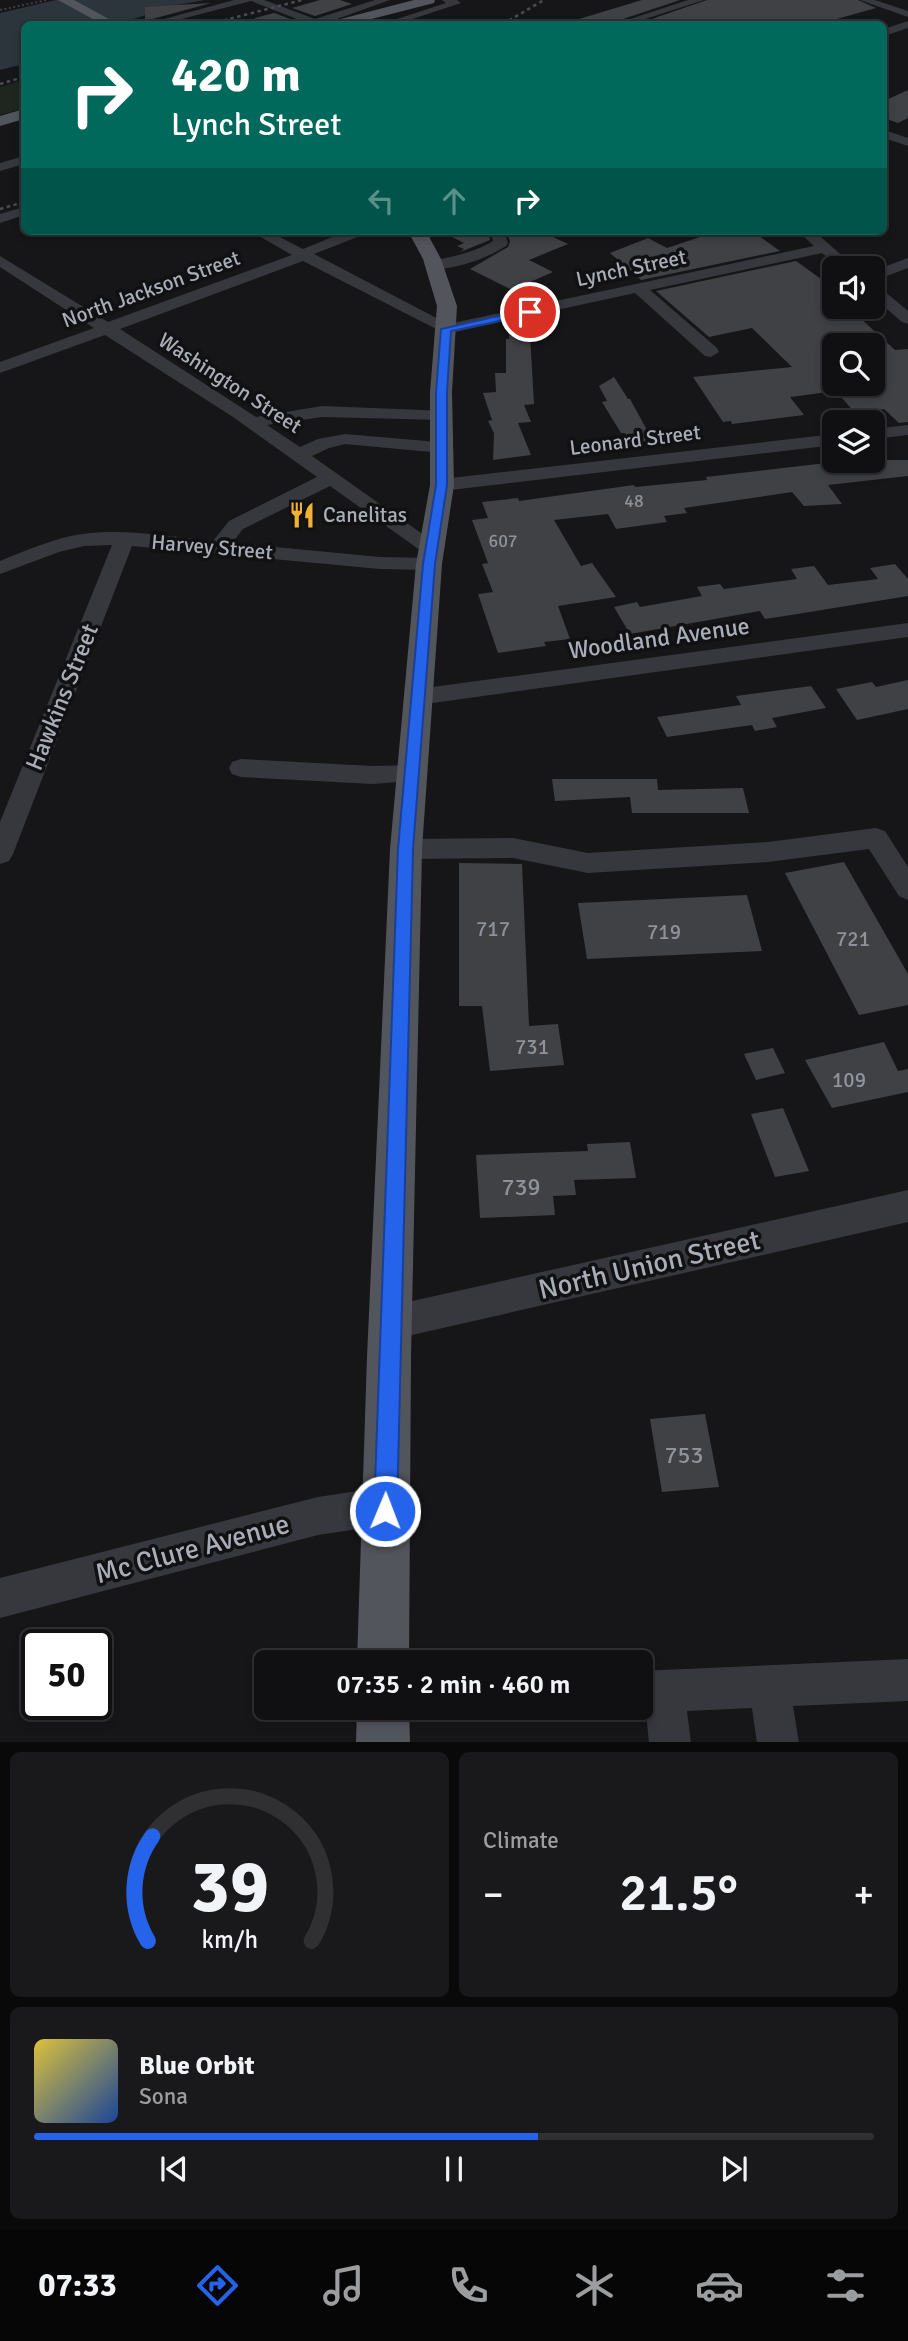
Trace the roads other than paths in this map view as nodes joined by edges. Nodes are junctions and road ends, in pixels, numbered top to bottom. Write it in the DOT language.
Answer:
graph roads {
  1 [pos="64,0"];
  2 [pos="246,0"];
  3 [pos="347,0"];
  4 [pos="385,0"];
  5 [pos="429,0"];
  6 [pos="447,0"];
  7 [pos="699,0"];
  8 [pos="865,0"];
  9 [pos="257,1"];
  10 [pos="362,6"];
  11 [pos="291,14"];
  12 [pos="908,14"];
  13 [pos="388,20"];
  14 [pos="105,21"];
  15 [pos="163,21"];
  16 [pos="182,21"];
  17 [pos="300,21"];
  18 [pos="308,21"];
  19 [pos="324,21"];
  20 [pos="630,21"];
  21 [pos="908,24"];
  22 [pos="887,32"];
  23 [pos="21,115"];
  24 [pos="0,121"];
  25 [pos="887,135"];
  26 [pos="908,142"];
  27 [pos="21,161"];
  28 [pos="0,167"];
  29 [pos="21,212"];
  30 [pos="0,219"];
  31 [pos="264,235"];
  32 [pos="350,235"];
  33 [pos="419,235"];
  34 [pos="498,235"];
  35 [pos="810,235"];
  36 [pos="826,248"];
  37 [pos="303,256"];
  38 [pos="835,256"];
  39 [pos="0,260"];
  40 [pos="908,264"];
  41 [pos="433,265"];
  42 [pos="885,272"];
  43 [pos="638,288"];
  44 [pos="885,299"];
  45 [pos="908,318"];
  46 [pos="106,328"];
  47 [pos="446,329"];
  48 [pos="711,352"];
  49 [pos="0,368"];
  50 [pos="252,422"];
  51 [pos="908,430"];
  52 [pos="442,431"];
  53 [pos="885,433"];
  54 [pos="822,441"];
  55 [pos="298,455"];
  56 [pos="331,478"];
  57 [pos="442,485"];
  58 [pos="125,539"];
  59 [pos="0,546"];
  60 [pos="220,548"];
  61 [pos="430,556"];
  62 [pos="8,565"];
  63 [pos="908,630"];
  64 [pos="418,697"];
  65 [pos="241,768"];
  66 [pos="412,774"];
  67 [pos="406,849"];
  68 [pos="0,854"];
  69 [pos="908,889"];
  70 [pos="908,1206"];
  71 [pos="390,1323"];
  72 [pos="385,1511"];
  73 [pos="0,1598"];
  74 [pos="383,1650"];
  75 [pos="908,1680"];
  76 [pos="769,1686"];
  77 [pos="653,1691"];
  78 [pos="653,1694"];
  79 [pos="383,1720"];
  80 [pos="383,1742"];
  81 [pos="670,1742"];
  82 [pos="778,1742"];
  1 -- 14 [label="main road"];
  2 -- 15 [label="street"];
  3 -- 10 [label="street"];
  4 -- 10 [label="street"];
  5 -- 13 [label="main road"];
  6 -- 13 [label="street"];
  7 -- 20 [label="street"];
  8 -- 12 [label="street"];
  9 -- 11 [label="street"];
  9 -- 16 [label="street"];
  10 -- 19 [label="street"];
  11 -- 17 [label="street"];
  11 -- 18 [label="street"];
  21 -- 22 [label="street"];
  23 -- 24 [label="main road"];
  25 -- 26 [label="street"];
  27 -- 28 [label="street"];
  29 -- 30 [label="street"];
  31 -- 37 [label="street"];
  32 -- 37 [label="street, North Jackson Street"];
  33 -- 41 [label="main road"];
  34 -- 41 [label="street"];
  35 -- 36 [label="street"];
  36 -- 38 [label="street"];
  36 -- 43 [label="street, Lynch Street"];
  37 -- 46 [label="street, North Jackson Street"];
  37 -- 47 [label="street"];
  39 -- 46 [label="street, Washington Street"];
  40 -- 42 [label="street"];
  41 -- 47 [label="main road"];
  43 -- 47 [label="street, Lynch Street"];
  43 -- 48 [label="street"];
  44 -- 45 [label="street"];
  46 -- 49 [label="street, North Jackson Street"];
  46 -- 50 [label="street, Washington Street"];
  47 -- 52 [label="main road"];
  50 -- 52 [label="street"];
  50 -- 55 [label="street, Washington Street"];
  51 -- 53 [label="street"];
  52 -- 55 [label="street"];
  52 -- 57 [label="main road"];
  54 -- 57 [label="street, Leonard Street"];
  55 -- 56 [label="street, Washington Street"];
  56 -- 60 [label="street"];
  56 -- 61 [label="street, Washington Street"];
  57 -- 61 [label="main road"];
  58 -- 60 [label="street, Harvey Street"];
  58 -- 62 [label="street, Harvey Street"];
  58 -- 68 [label="street, Hawkins Street"];
  59 -- 62 [label="street"];
  60 -- 61 [label="street, Harvey Street"];
  61 -- 64 [label="main road"];
  63 -- 64 [label="street, Woodland Avenue"];
  64 -- 66 [label="main road"];
  65 -- 66 [label="street"];
  66 -- 67 [label="main road"];
  67 -- 69 [label="street"];
  67 -- 71 [label="main road"];
  70 -- 71 [label="street, North Union Street"];
  71 -- 72 [label="main road"];
  72 -- 73 [label="street, Mc Clure Avenue"];
  72 -- 74 [label="main road"];
  75 -- 76 [label="street"];
  76 -- 77 [label="street"];
  76 -- 82 [label="street"];
  78 -- 81 [label="street"];
  79 -- 80 [label="main road"];
}
